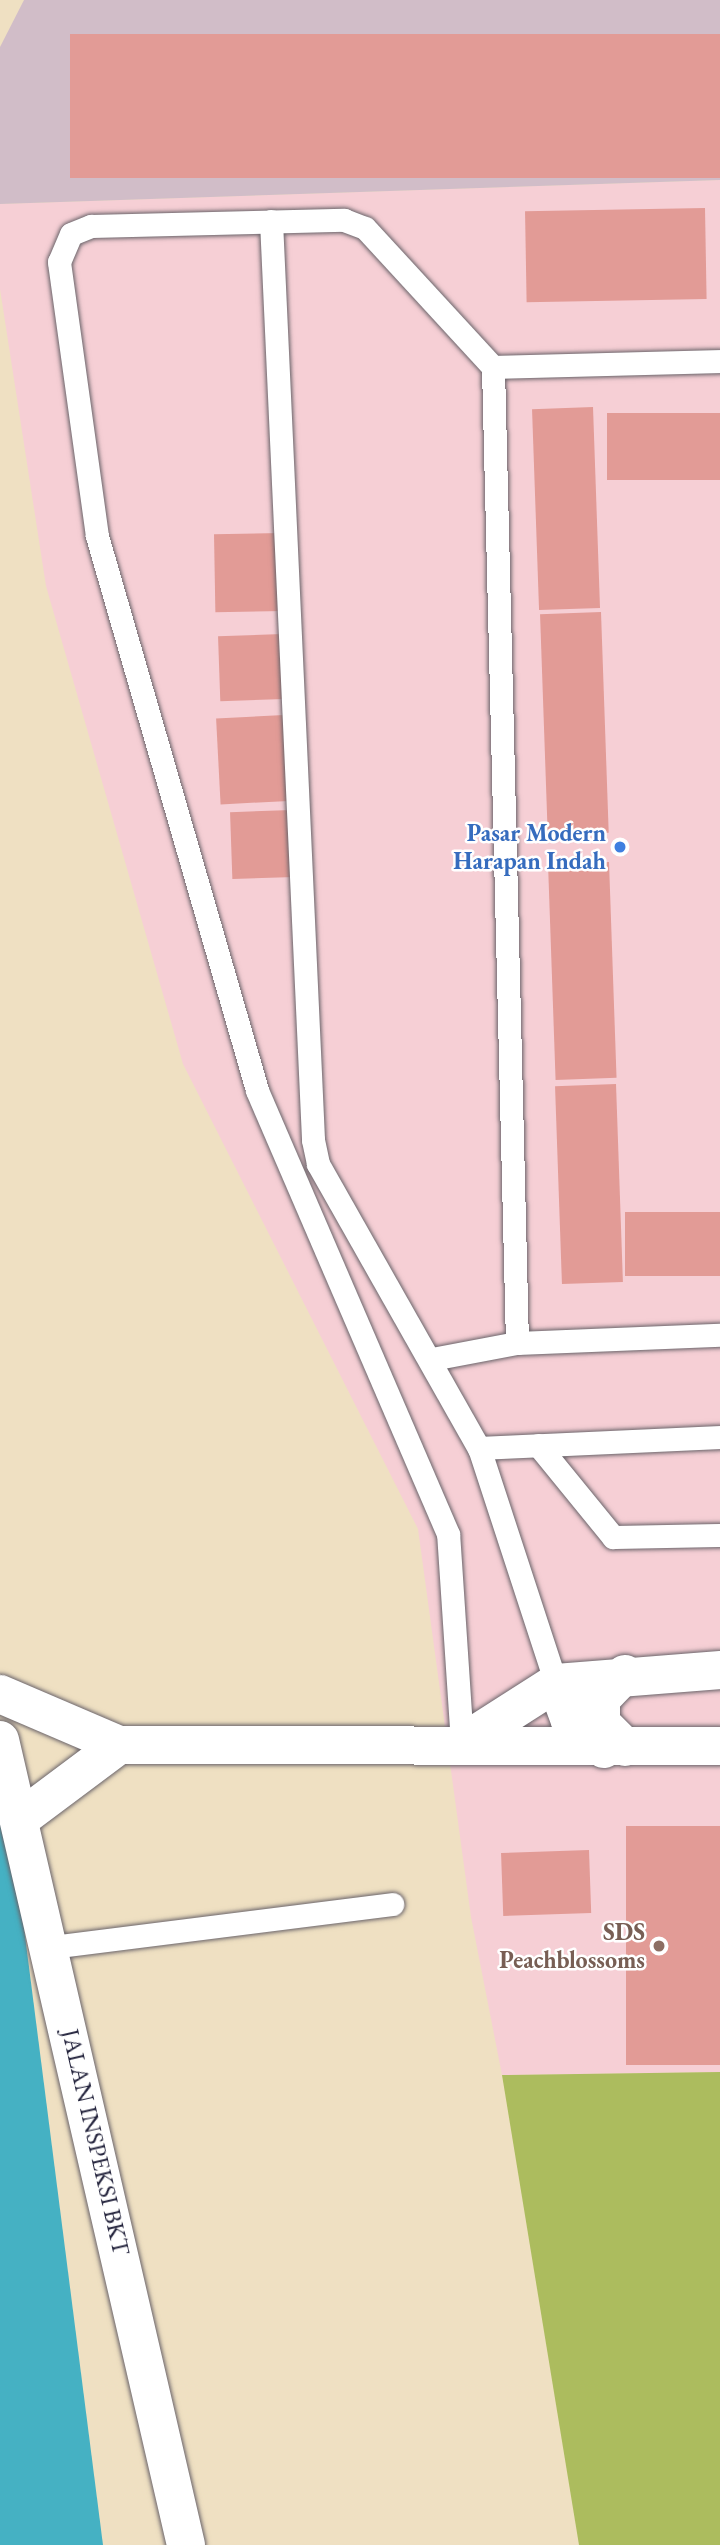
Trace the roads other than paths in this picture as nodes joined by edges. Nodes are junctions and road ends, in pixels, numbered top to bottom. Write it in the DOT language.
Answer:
graph roads {
  1 [pos="271,221"];
  2 [pos="720,361"];
  3 [pos="493,367"];
  4 [pos="720,1335"];
  5 [pos="517,1343"];
  6 [pos="432,1359"];
  7 [pos="720,1437"];
  8 [pos="538,1445"];
  9 [pos="479,1448"];
  10 [pos="720,1535"];
  11 [pos="720,1670"];
  12 [pos="625,1674"];
  13 [pos="556,1683"];
  14 [pos="0,1694"];
  15 [pos="0,1740"];
  16 [pos="462,1743"];
  17 [pos="118,1745"];
  18 [pos="720,1745"];
  19 [pos="615,1748"];
  20 [pos="20,1819"];
  21 [pos="392,1904"];
  22 [pos="52,1947"];
  23 [pos="186,2545"];
  1 -- 3 [label="lane"];
  1 -- 6 [label="lane"];
  1 -- 16 [label="lane"];
  2 -- 3 [label="lane"];
  3 -- 5 [label="lane"];
  4 -- 5 [label="lane"];
  5 -- 6 [label="lane"];
  6 -- 9 [label="lane"];
  7 -- 8 [label="lane"];
  8 -- 9 [label="lane"];
  8 -- 10 [label="lane"];
  9 -- 13 [label="lane"];
  11 -- 12 [label="street"];
  12 -- 13 [label="street"];
  12 -- 19 [label="street"];
  13 -- 16 [label="street"];
  13 -- 19 [label="street"];
  14 -- 17 [label="street"];
  15 -- 20 [label="street, JALAN INSPEKSI BKT"];
  16 -- 17 [label="street"];
  16 -- 19 [label="street"];
  17 -- 20 [label="street"];
  18 -- 19 [label="street"];
  20 -- 22 [label="street, JALAN INSPEKSI BKT"];
  21 -- 22 [label="lane"];
  22 -- 23 [label="street, JALAN INSPEKSI BKT"];
}
